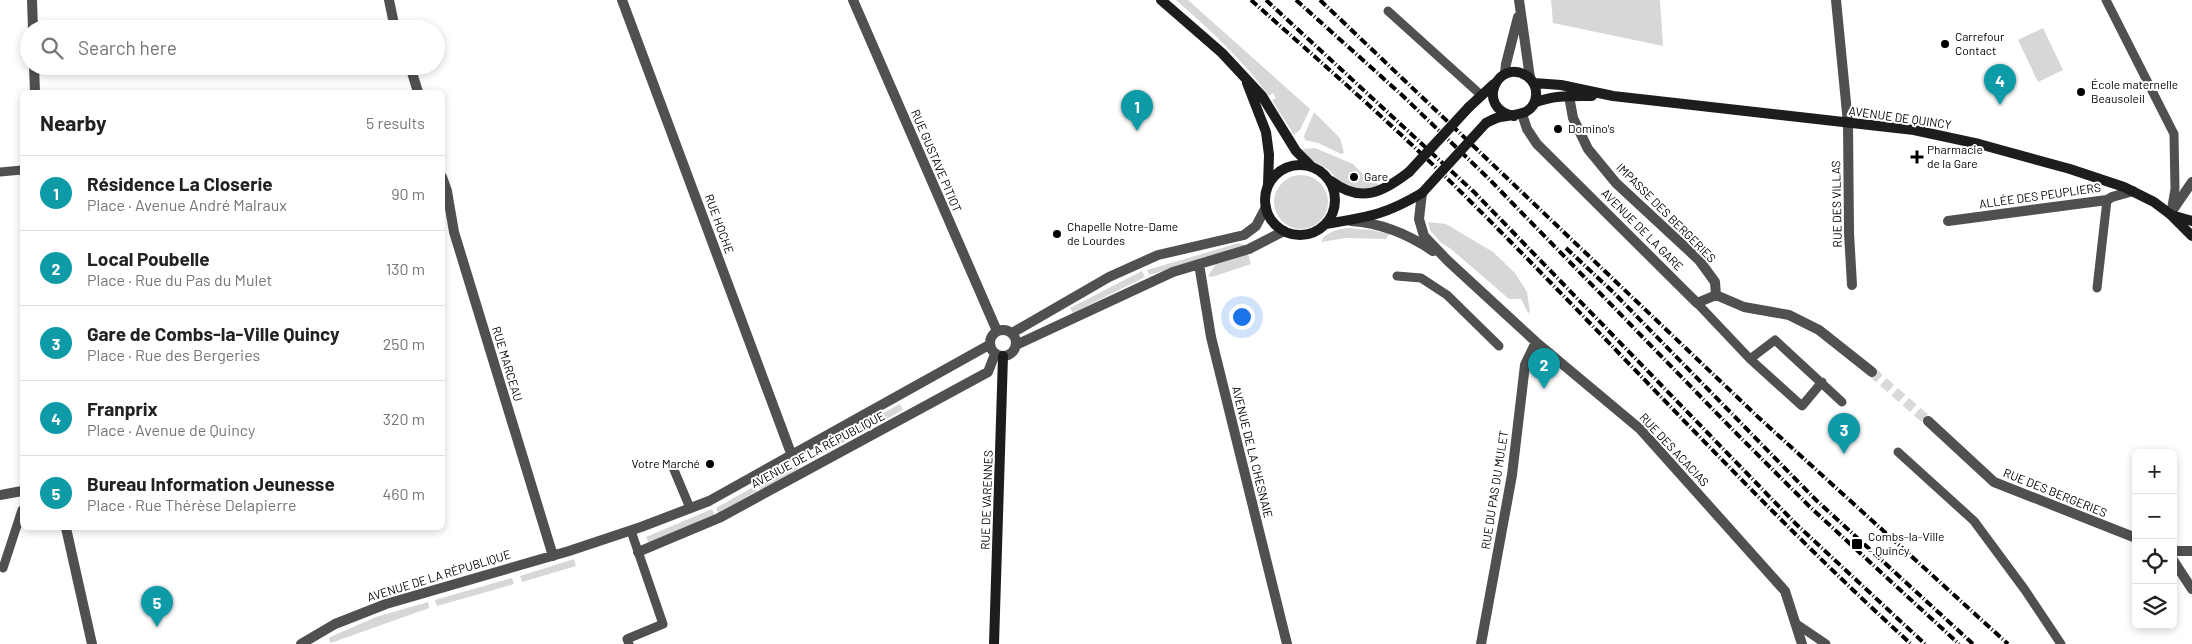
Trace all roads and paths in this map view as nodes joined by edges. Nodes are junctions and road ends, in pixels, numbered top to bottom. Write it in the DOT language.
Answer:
graph roads {
  1 [pos="32,0"];
  2 [pos="389,0"];
  3 [pos="622,0"];
  4 [pos="853,0"];
  5 [pos="1161,0"];
  6 [pos="1836,0"];
  7 [pos="2106,0"];
  8 [pos="1520,4"];
  9 [pos="1388,11"];
  10 [pos="33,20"];
  11 [pos="392,20"];
  12 [pos="1505,74"];
  13 [pos="34,75"];
  14 [pos="413,75"];
  15 [pos="1246,80"];
  16 [pos="1532,81"];
  17 [pos="1494,84"];
  18 [pos="35,90"];
  19 [pos="417,90"];
  20 [pos="1481,95"];
  21 [pos="1570,96"];
  22 [pos="1612,96"];
  23 [pos="1534,103"];
  24 [pos="1518,115"];
  25 [pos="1848,123"];
  26 [pos="1311,166"];
  27 [pos="20,170"];
  28 [pos="0,172"];
  29 [pos="1330,181"];
  30 [pos="2192,182"];
  31 [pos="1268,185"];
  32 [pos="445,186"];
  33 [pos="2133,191"];
  34 [pos="1422,193"];
  35 [pos="2107,200"];
  36 [pos="1266,207"];
  37 [pos="2170,214"];
  38 [pos="1343,221"];
  39 [pos="1948,221"];
  40 [pos="2192,221"];
  41 [pos="1326,224"];
  42 [pos="1284,231"];
  43 [pos="2192,236"];
  44 [pos="1448,261"];
  45 [pos="1199,264"];
  46 [pos="1398,276"];
  47 [pos="1852,285"];
  48 [pos="2097,288"];
  49 [pos="1716,295"];
  50 [pos="1697,303"];
  51 [pos="997,331"];
  52 [pos="1012,333"];
  53 [pos="1536,342"];
  54 [pos="1016,345"];
  55 [pos="1499,346"];
  56 [pos="996,352"];
  57 [pos="1750,359"];
  58 [pos="1872,372"];
  59 [pos="1822,382"];
  60 [pos="1842,402"];
  61 [pos="1928,421"];
  62 [pos="1898,452"];
  63 [pos="792,456"];
  64 [pos="672,465"];
  65 [pos="20,491"];
  66 [pos="0,495"];
  67 [pos="690,508"];
  68 [pos="20,516"];
  69 [pos="66,530"];
  70 [pos="631,531"];
  71 [pos="2132,536"];
  72 [pos="2177,550"];
  73 [pos="2192,551"];
  74 [pos="638,552"];
  75 [pos="553,556"];
  76 [pos="2177,566"];
  77 [pos="3,568"];
  78 [pos="2192,589"];
  79 [pos="1795,623"];
  80 [pos="318,640"];
  81 [pos="92,644"];
  82 [pos="301,644"];
  83 [pos="629,644"];
  84 [pos="994,644"];
  85 [pos="1287,644"];
  86 [pos="1481,644"];
  87 [pos="1802,644"];
  88 [pos="1826,644"];
  89 [pos="2061,644"];
  1 -- 10 [label="street"];
  2 -- 11 [label="street"];
  3 -- 63 [label="street, RUE HOCHE"];
  4 -- 51 [label="street, RUE GUSTAVE PITIOT"];
  5 -- 15 [label="main road"];
  6 -- 25 [label="street, RUE DES VILLAS"];
  7 -- 37 [label="lane"];
  8 -- 12 [label="street"];
  8 -- 16 [label="street"];
  9 -- 20 [label="lane"];
  12 -- 16 [label="main road"];
  12 -- 17 [label="main road"];
  13 -- 18 [label="street"];
  14 -- 19 [label="street"];
  15 -- 26 [label="main road"];
  15 -- 31 [label="main road"];
  16 -- 22 [label="main road, AVENUE DE QUINCY"];
  16 -- 23 [label="main road"];
  17 -- 20 [label="main road"];
  17 -- 24 [label="main road"];
  20 -- 29 [label="main road, bridge"];
  21 -- 22 [label="main road, AVENUE DE QUINCY"];
  21 -- 23 [label="main road, AVENUE DE QUINCY"];
  21 -- 49 [label="street, IMPASSE DES BERGERIES"];
  22 -- 25 [label="main road, AVENUE DE QUINCY"];
  23 -- 24 [label="main road"];
  24 -- 34 [label="main road, bridge"];
  24 -- 50 [label="street, AVENUE DE LA GARE"];
  25 -- 33 [label="main road, AVENUE DE QUINCY"];
  25 -- 47 [label="street, RUE DES VILLAS"];
  26 -- 29 [label="main road"];
  26 -- 31 [label="main road"];
  27 -- 28 [label="lane"];
  29 -- 41 [label="main road"];
  30 -- 37 [label="street"];
  31 -- 36 [label="main road"];
  32 -- 75 [label="street, RUE MARCEAU"];
  33 -- 35 [label="street, ALLÉE DES PEUPLIERS"];
  33 -- 37 [label="main road, AVENUE DE QUINCY"];
  34 -- 38 [label="main road"];
  34 -- 44 [label="street, RUE DES ACACIAS"];
  35 -- 39 [label="street, ALLÉE DES PEUPLIERS"];
  35 -- 48 [label="lane"];
  36 -- 42 [label="main road"];
  36 -- 52 [label="street"];
  37 -- 40 [label="main road, AVENUE DE QUINCY"];
  37 -- 43 [label="main road, AVENUE DE QUINCY"];
  38 -- 41 [label="main road"];
  38 -- 44 [label="street, RUE DES ACACIAS"];
  41 -- 42 [label="main road"];
  42 -- 45 [label="street"];
  44 -- 53 [label="street, RUE DES ACACIAS"];
  45 -- 54 [label="street"];
  45 -- 85 [label="street, AVENUE DE LA CHESNAIE"];
  46 -- 55 [label="lane"];
  49 -- 50 [label="street"];
  49 -- 58 [label="street"];
  50 -- 57 [label="lane, AVENUE DE LA GARE"];
  51 -- 52 [label="street"];
  51 -- 56 [label="street"];
  52 -- 54 [label="street"];
  53 -- 79 [label="street, RUE DES ACACIAS"];
  53 -- 86 [label="street, RUE DU PAS DU MULET"];
  54 -- 56 [label="street"];
  56 -- 63 [label="street, AVENUE DE LA RÉPUBLIQUE"];
  56 -- 74 [label="street, AVENUE DE LA RÉPUBLIQUE"];
  56 -- 84 [label="main road, RUE DE VARENNES"];
  57 -- 59 [label="lane"];
  57 -- 59 [label="lane, AVENUE DE LA GARE"];
  59 -- 60 [label="lane"];
  61 -- 71 [label="street, RUE DES BERGERIES"];
  62 -- 89 [label="lane"];
  63 -- 67 [label="street, AVENUE DE LA RÉPUBLIQUE"];
  64 -- 67 [label="lane"];
  65 -- 66 [label="street"];
  67 -- 70 [label="street, AVENUE DE LA RÉPUBLIQUE"];
  68 -- 77 [label="lane"];
  69 -- 81 [label="street"];
  70 -- 74 [label="lane"];
  70 -- 75 [label="street, AVENUE DE LA RÉPUBLIQUE"];
  72 -- 73 [label="street"];
  74 -- 83 [label="lane"];
  75 -- 80 [label="street, AVENUE DE LA RÉPUBLIQUE"];
  76 -- 78 [label="street"];
  79 -- 87 [label="street, RUE DES ACACIAS"];
  79 -- 88 [label="lane"];
  80 -- 82 [label="street, AVENUE DE LA RÉPUBLIQUE"];
}
